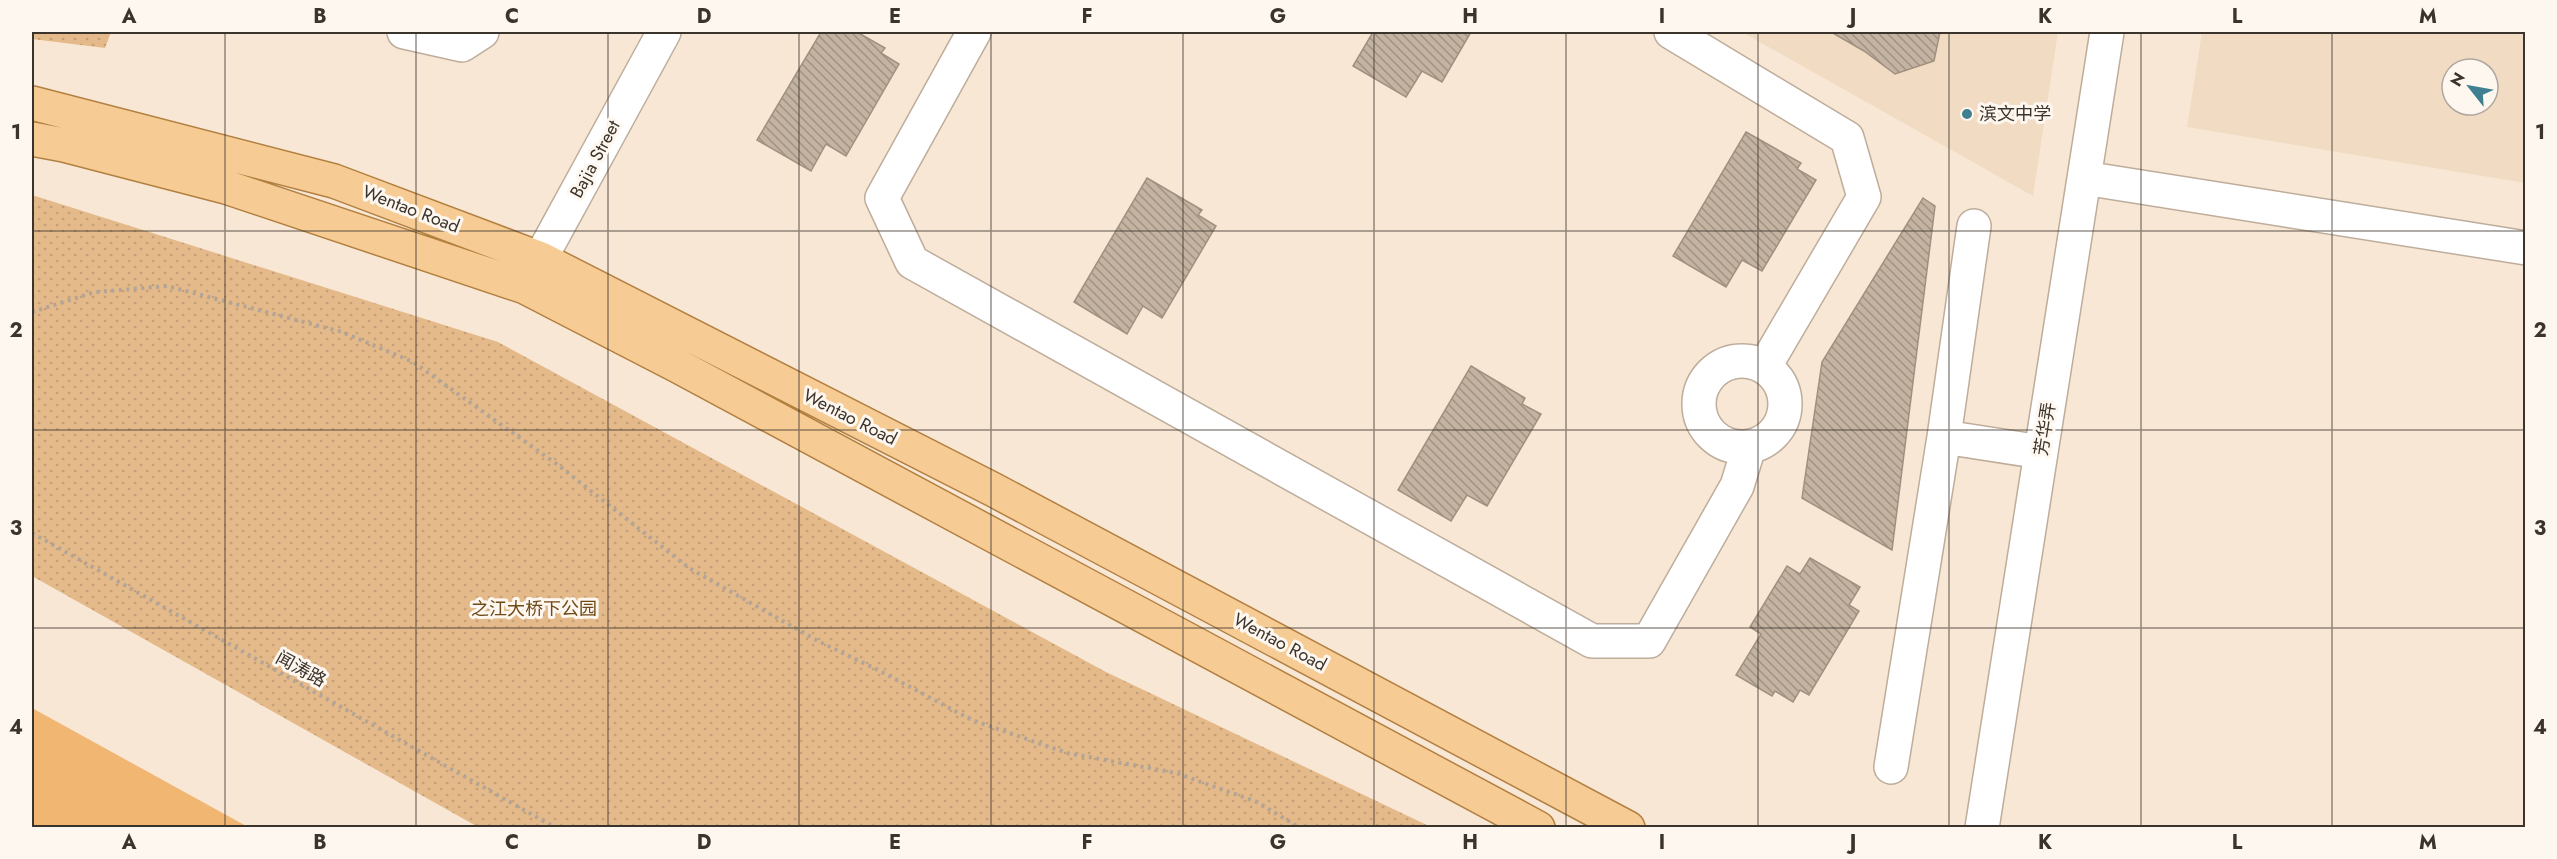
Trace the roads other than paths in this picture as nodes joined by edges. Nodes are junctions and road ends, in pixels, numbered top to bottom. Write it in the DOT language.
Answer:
graph roads {
  1 [pos="404,32"];
  2 [pos="482,32"];
  3 [pos="664,32"];
  4 [pos="974,32"];
  5 [pos="1671,32"];
  6 [pos="2108,32"];
  7 [pos="32,103"];
  8 [pos="32,140"];
  9 [pos="2084,178"];
  10 [pos="1974,226"];
  11 [pos="2526,248"];
  12 [pos="541,259"];
  13 [pos="525,287"];
  14 [pos="1765,366"];
  15 [pos="1944,437"];
  16 [pos="1749,447"];
  17 [pos="2041,452"];
  18 [pos="1891,767"];
  19 [pos="1538,828"];
  20 [pos="1628,828"];
  21 [pos="1982,828"];
  1 -- 2 [label="street"];
  3 -- 12 [label="street, Bajia Street"];
  4 -- 16 [label="street"];
  5 -- 14 [label="street"];
  6 -- 9 [label="street, 芳华弄"];
  7 -- 12 [label="main road, Wentao Road"];
  8 -- 13 [label="main road, Wentao Road"];
  9 -- 11 [label="street"];
  9 -- 17 [label="street, 芳华弄"];
  10 -- 15 [label="street"];
  12 -- 13 [label="street, Bajia Street"];
  12 -- 20 [label="main road, Wentao Road"];
  13 -- 19 [label="main road, Wentao Road"];
  14 -- 16 [label="street"];
  14 -- 16 [label="street"];
  15 -- 17 [label="street"];
  15 -- 18 [label="street"];
  17 -- 21 [label="street, 芳华弄"];
}
